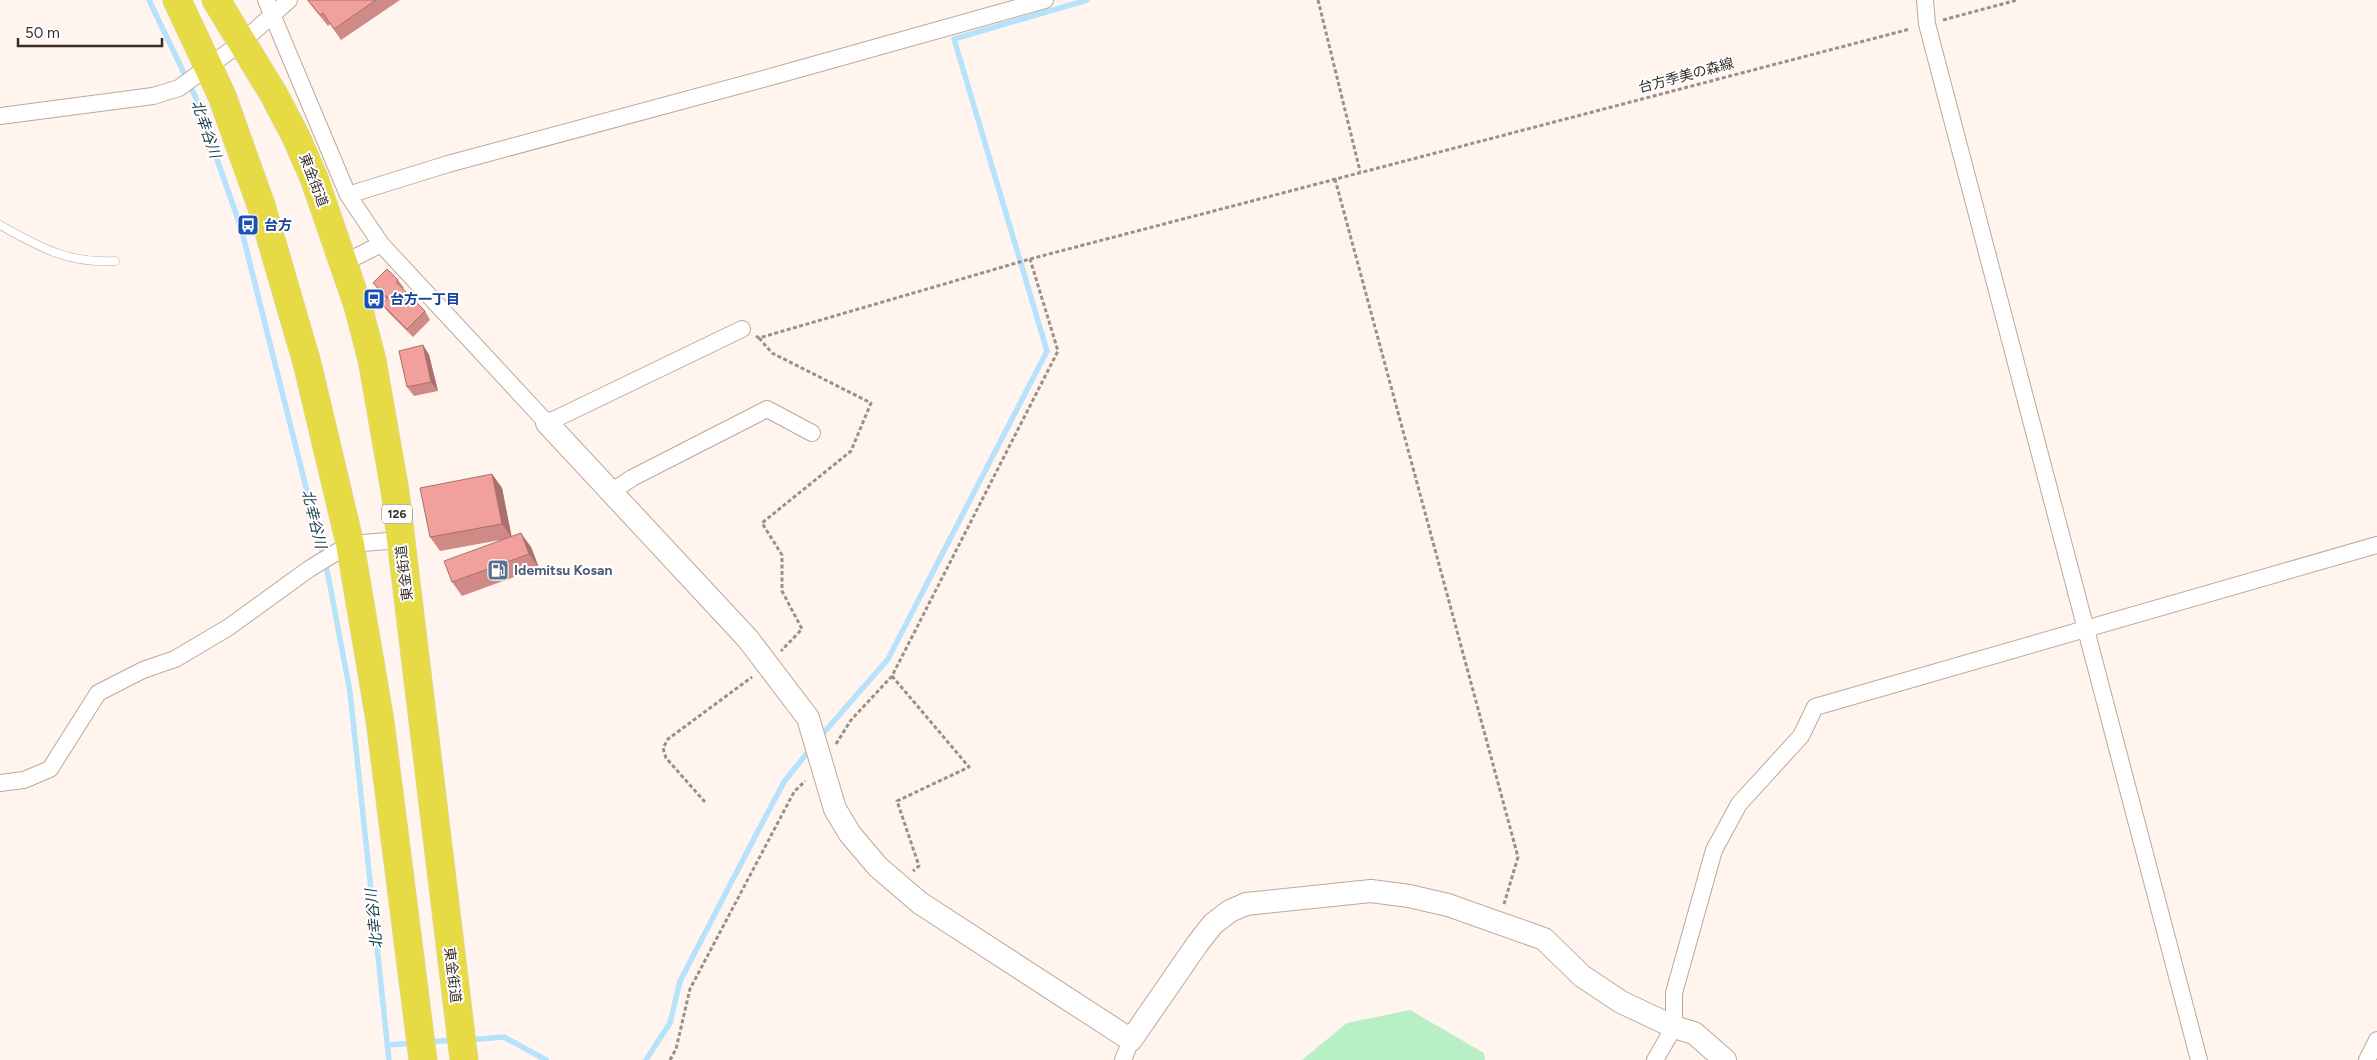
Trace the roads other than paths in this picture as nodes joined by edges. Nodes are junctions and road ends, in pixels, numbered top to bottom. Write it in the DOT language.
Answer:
graph roads {
  1 [pos="176,0"];
  2 [pos="216,0"];
  3 [pos="289,0"];
  4 [pos="1045,0"];
  5 [pos="1925,0"];
  6 [pos="270,7"];
  7 [pos="242,42"];
  8 [pos="208,66"];
  9 [pos="0,116"];
  10 [pos="348,195"];
  11 [pos="0,225"];
  12 [pos="381,244"];
  13 [pos="115,261"];
  14 [pos="344,262"];
  15 [pos="742,329"];
  16 [pos="547,423"];
  17 [pos="812,433"];
  18 [pos="611,492"];
  19 [pos="400,540"];
  20 [pos="350,544"];
  21 [pos="2377,545"];
  22 [pos="2084,629"];
  23 [pos="0,783"];
  24 [pos="1674,1028"];
  25 [pos="2377,1040"];
  26 [pos="1127,1050"];
  27 [pos="423,1060"];
  28 [pos="464,1060"];
  29 [pos="1655,1060"];
  30 [pos="1725,1060"];
  31 [pos="2199,1060"];
  32 [pos="2368,1060"];
  1 -- 8 [label="highway"];
  2 -- 7 [label="highway, 東金街道 / 126"];
  3 -- 6 [label="street"];
  4 -- 10 [label="street"];
  5 -- 22 [label="street"];
  6 -- 7 [label="street"];
  6 -- 10 [label="street"];
  7 -- 8 [label="street"];
  7 -- 14 [label="highway, 東金街道 / 126"];
  8 -- 9 [label="street"];
  8 -- 20 [label="highway"];
  10 -- 12 [label="street"];
  11 -- 13 [label="lane"];
  12 -- 14 [label="street"];
  12 -- 16 [label="street"];
  14 -- 19 [label="highway, 東金街道 / 126"];
  15 -- 16 [label="street"];
  16 -- 18 [label="street"];
  17 -- 18 [label="street"];
  18 -- 26 [label="street"];
  19 -- 20 [label="street"];
  19 -- 28 [label="highway, 東金街道 / 126"];
  20 -- 23 [label="street"];
  20 -- 27 [label="highway"];
  21 -- 22 [label="street"];
  22 -- 24 [label="street"];
  22 -- 31 [label="street"];
  24 -- 26 [label="street"];
  24 -- 29 [label="street"];
  24 -- 30 [label="street"];
  25 -- 32 [label="street"];
}
